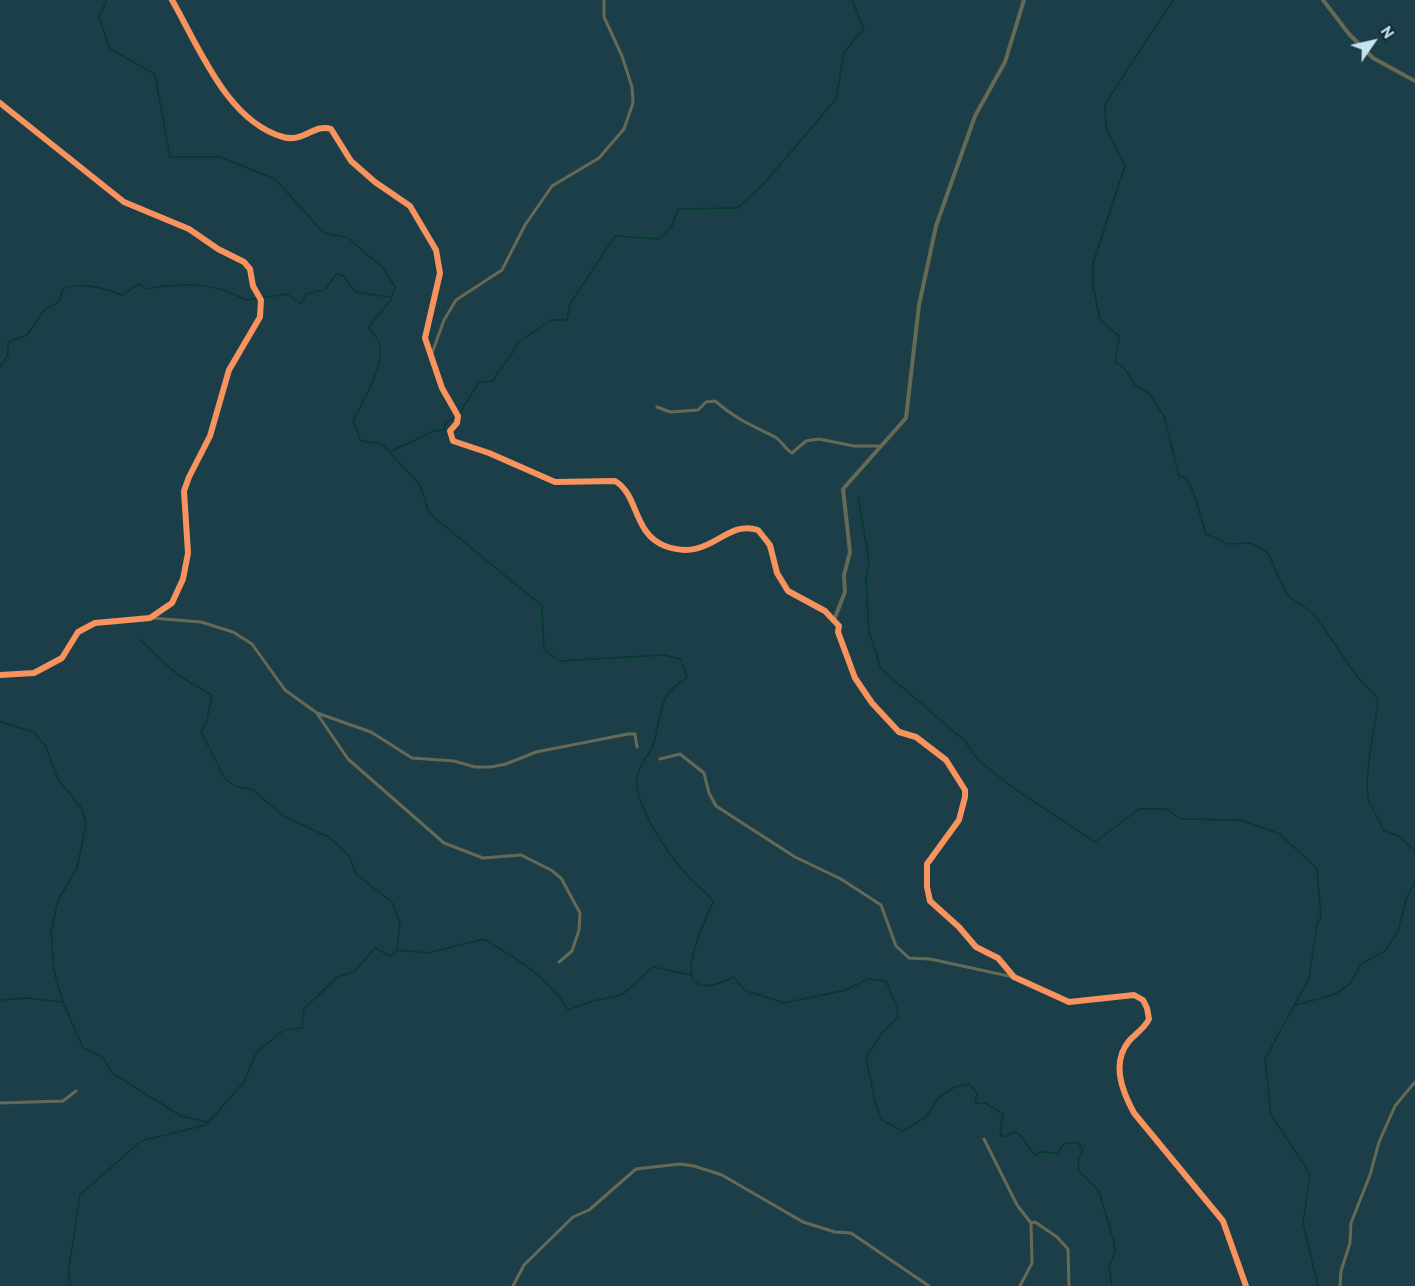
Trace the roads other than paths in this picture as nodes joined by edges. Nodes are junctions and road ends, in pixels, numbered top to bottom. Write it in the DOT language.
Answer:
graph roads {
  1 [pos="172,0"];
  2 [pos="604,0"];
  3 [pos="1024,0"];
  4 [pos="1323,0"];
  5 [pos="1415,81"];
  6 [pos="0,103"];
  7 [pos="431,356"];
  8 [pos="657,407"];
  9 [pos="880,446"];
  10 [pos="150,618"];
  11 [pos="834,620"];
  12 [pos="0,675"];
  13 [pos="317,713"];
  14 [pos="637,747"];
  15 [pos="660,759"];
  16 [pos="559,962"];
  17 [pos="1014,977"];
  18 [pos="1415,1082"];
  19 [pos="75,1090"];
  20 [pos="0,1103"];
  21 [pos="984,1139"];
  22 [pos="1031,1223"];
  23 [pos="513,1286"];
  24 [pos="929,1286"];
  25 [pos="1020,1286"];
  26 [pos="1069,1286"];
  27 [pos="1246,1286"];
  28 [pos="1340,1286"];
  1 -- 7 [label="street"];
  2 -- 7 [label="street"];
  3 -- 9 [label="street"];
  4 -- 5 [label="street"];
  6 -- 10 [label="street"];
  7 -- 11 [label="street"];
  8 -- 9 [label="street"];
  9 -- 11 [label="street"];
  10 -- 12 [label="street"];
  10 -- 13 [label="street"];
  11 -- 17 [label="street"];
  13 -- 14 [label="street"];
  13 -- 16 [label="street"];
  15 -- 17 [label="street"];
  17 -- 27 [label="street"];
  18 -- 28 [label="street"];
  19 -- 20 [label="street"];
  21 -- 22 [label="street"];
  22 -- 25 [label="street"];
  22 -- 26 [label="street"];
  23 -- 24 [label="street"];
}
